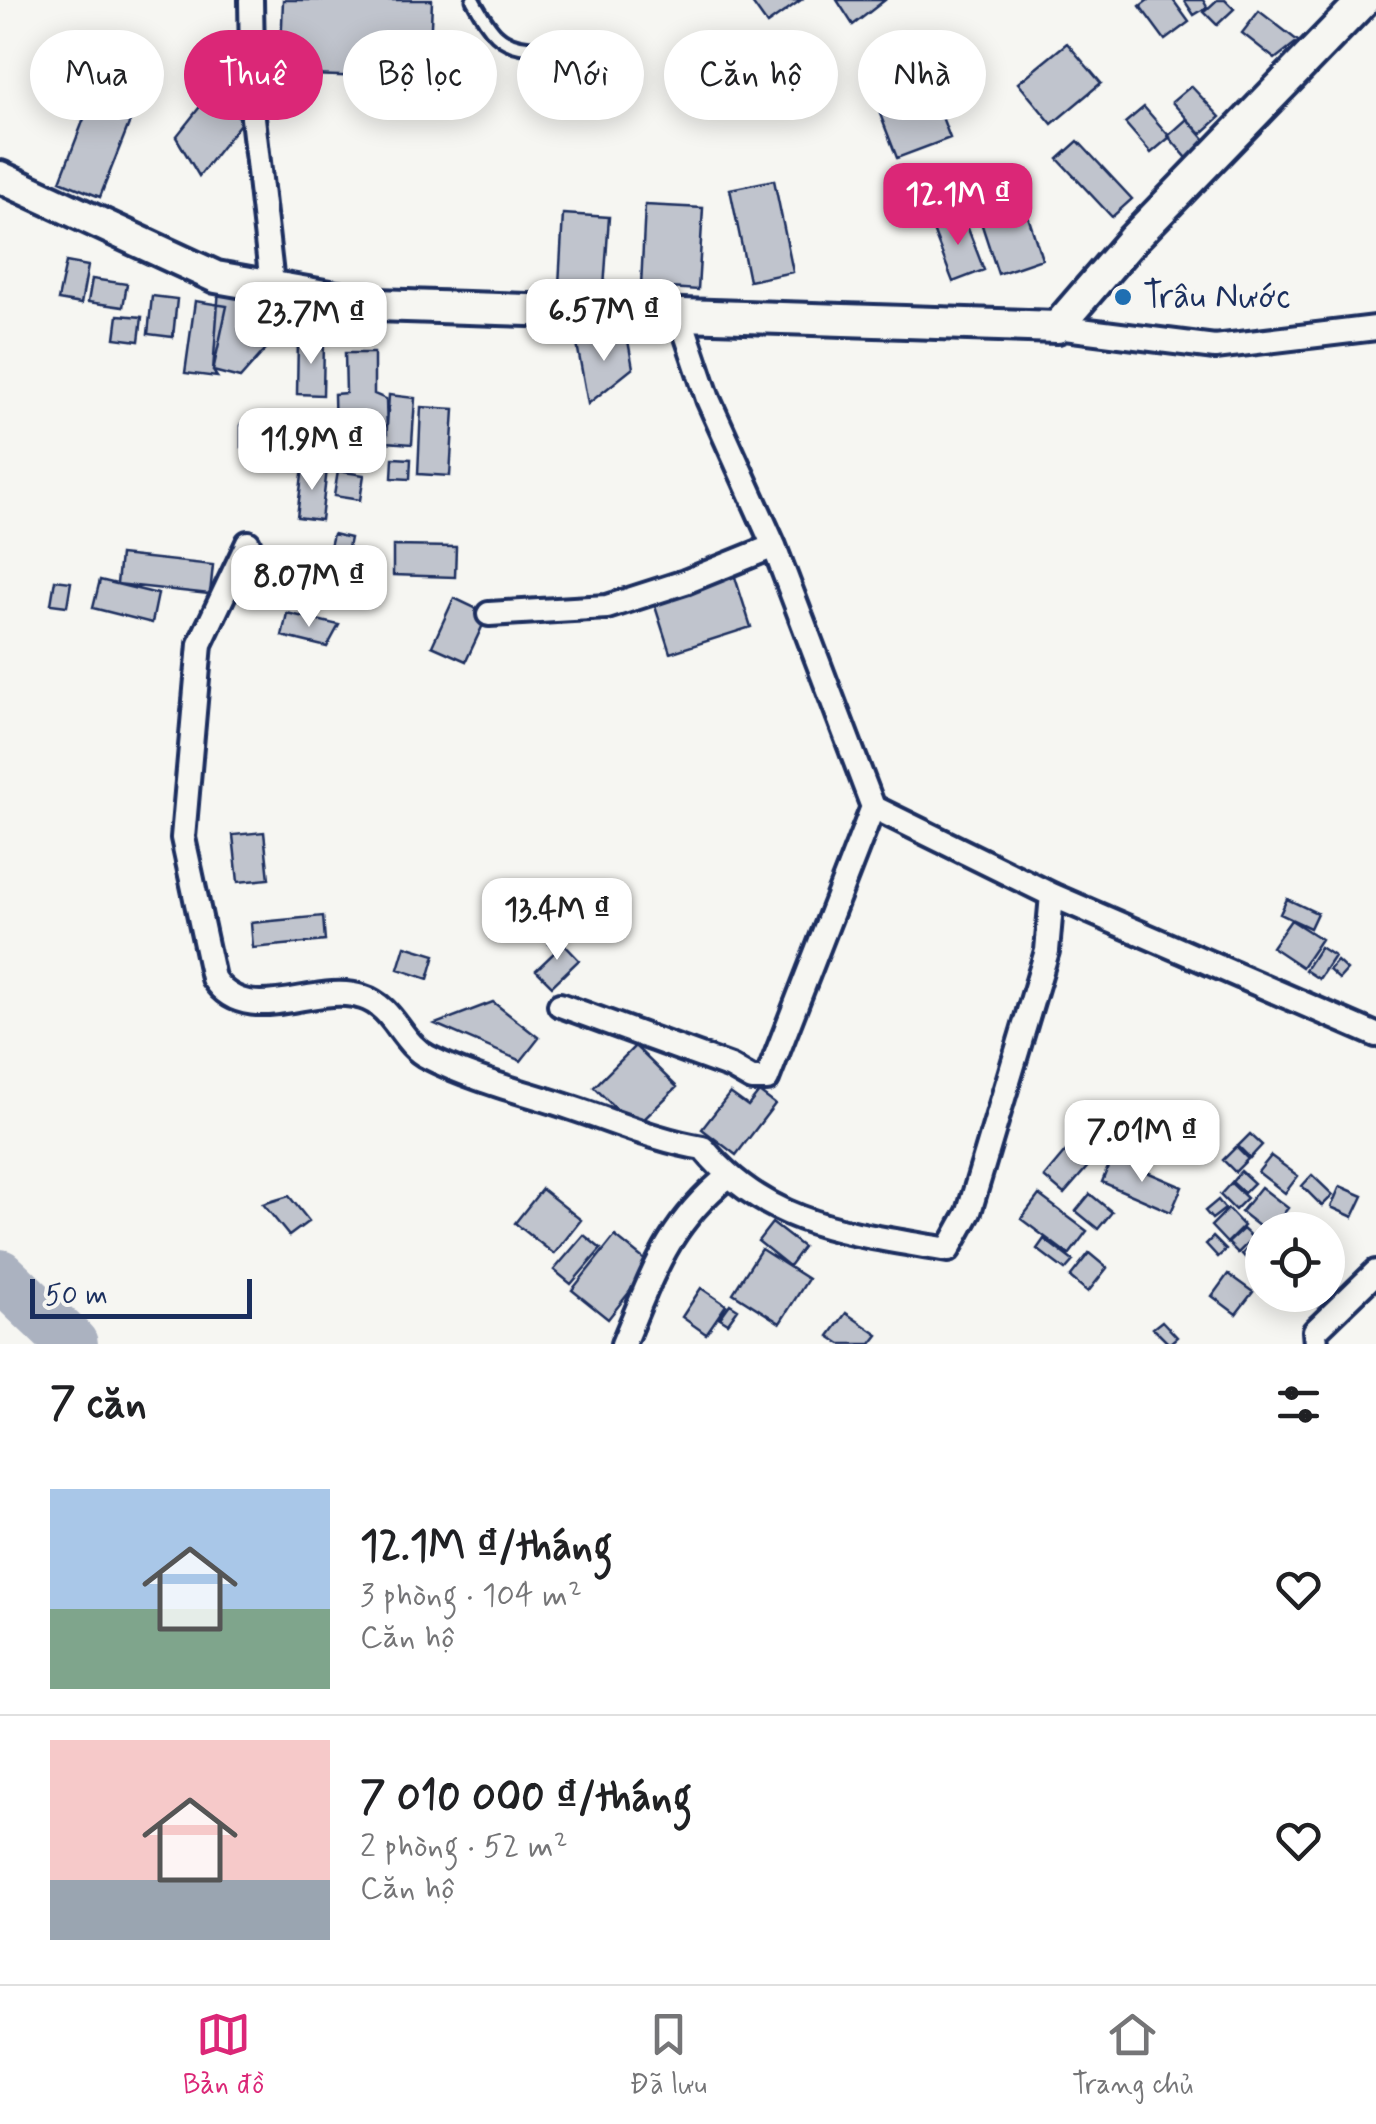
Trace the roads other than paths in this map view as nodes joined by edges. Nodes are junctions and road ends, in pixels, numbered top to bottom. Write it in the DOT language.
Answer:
graph roads {
  1 [pos="251,0"];
  2 [pos="473,0"];
  3 [pos="1364,0"];
  4 [pos="517,47"];
  5 [pos="0,177"];
  6 [pos="272,284"];
  7 [pos="679,313"];
  8 [pos="1057,327"];
  9 [pos="1376,328"];
  10 [pos="248,543"];
  11 [pos="774,546"];
  12 [pos="490,614"];
  13 [pos="874,806"];
  14 [pos="1052,895"];
  15 [pos="560,1005"];
  16 [pos="1376,1034"];
  17 [pos="727,1177"];
  18 [pos="1376,1272"];
  19 [pos="622,1344"];
  20 [pos="1316,1344"];
  1 -- 6 [label="street"];
  2 -- 4 [label="lane"];
  3 -- 8 [label="street"];
  5 -- 6 [label="street"];
  6 -- 7 [label="street"];
  7 -- 8 [label="street"];
  7 -- 11 [label="street"];
  8 -- 9 [label="street"];
  10 -- 17 [label="street"];
  11 -- 12 [label="street"];
  11 -- 13 [label="street"];
  13 -- 14 [label="street"];
  13 -- 15 [label="street"];
  14 -- 16 [label="street"];
  14 -- 17 [label="street"];
  17 -- 19 [label="street"];
  18 -- 20 [label="street"];
}
